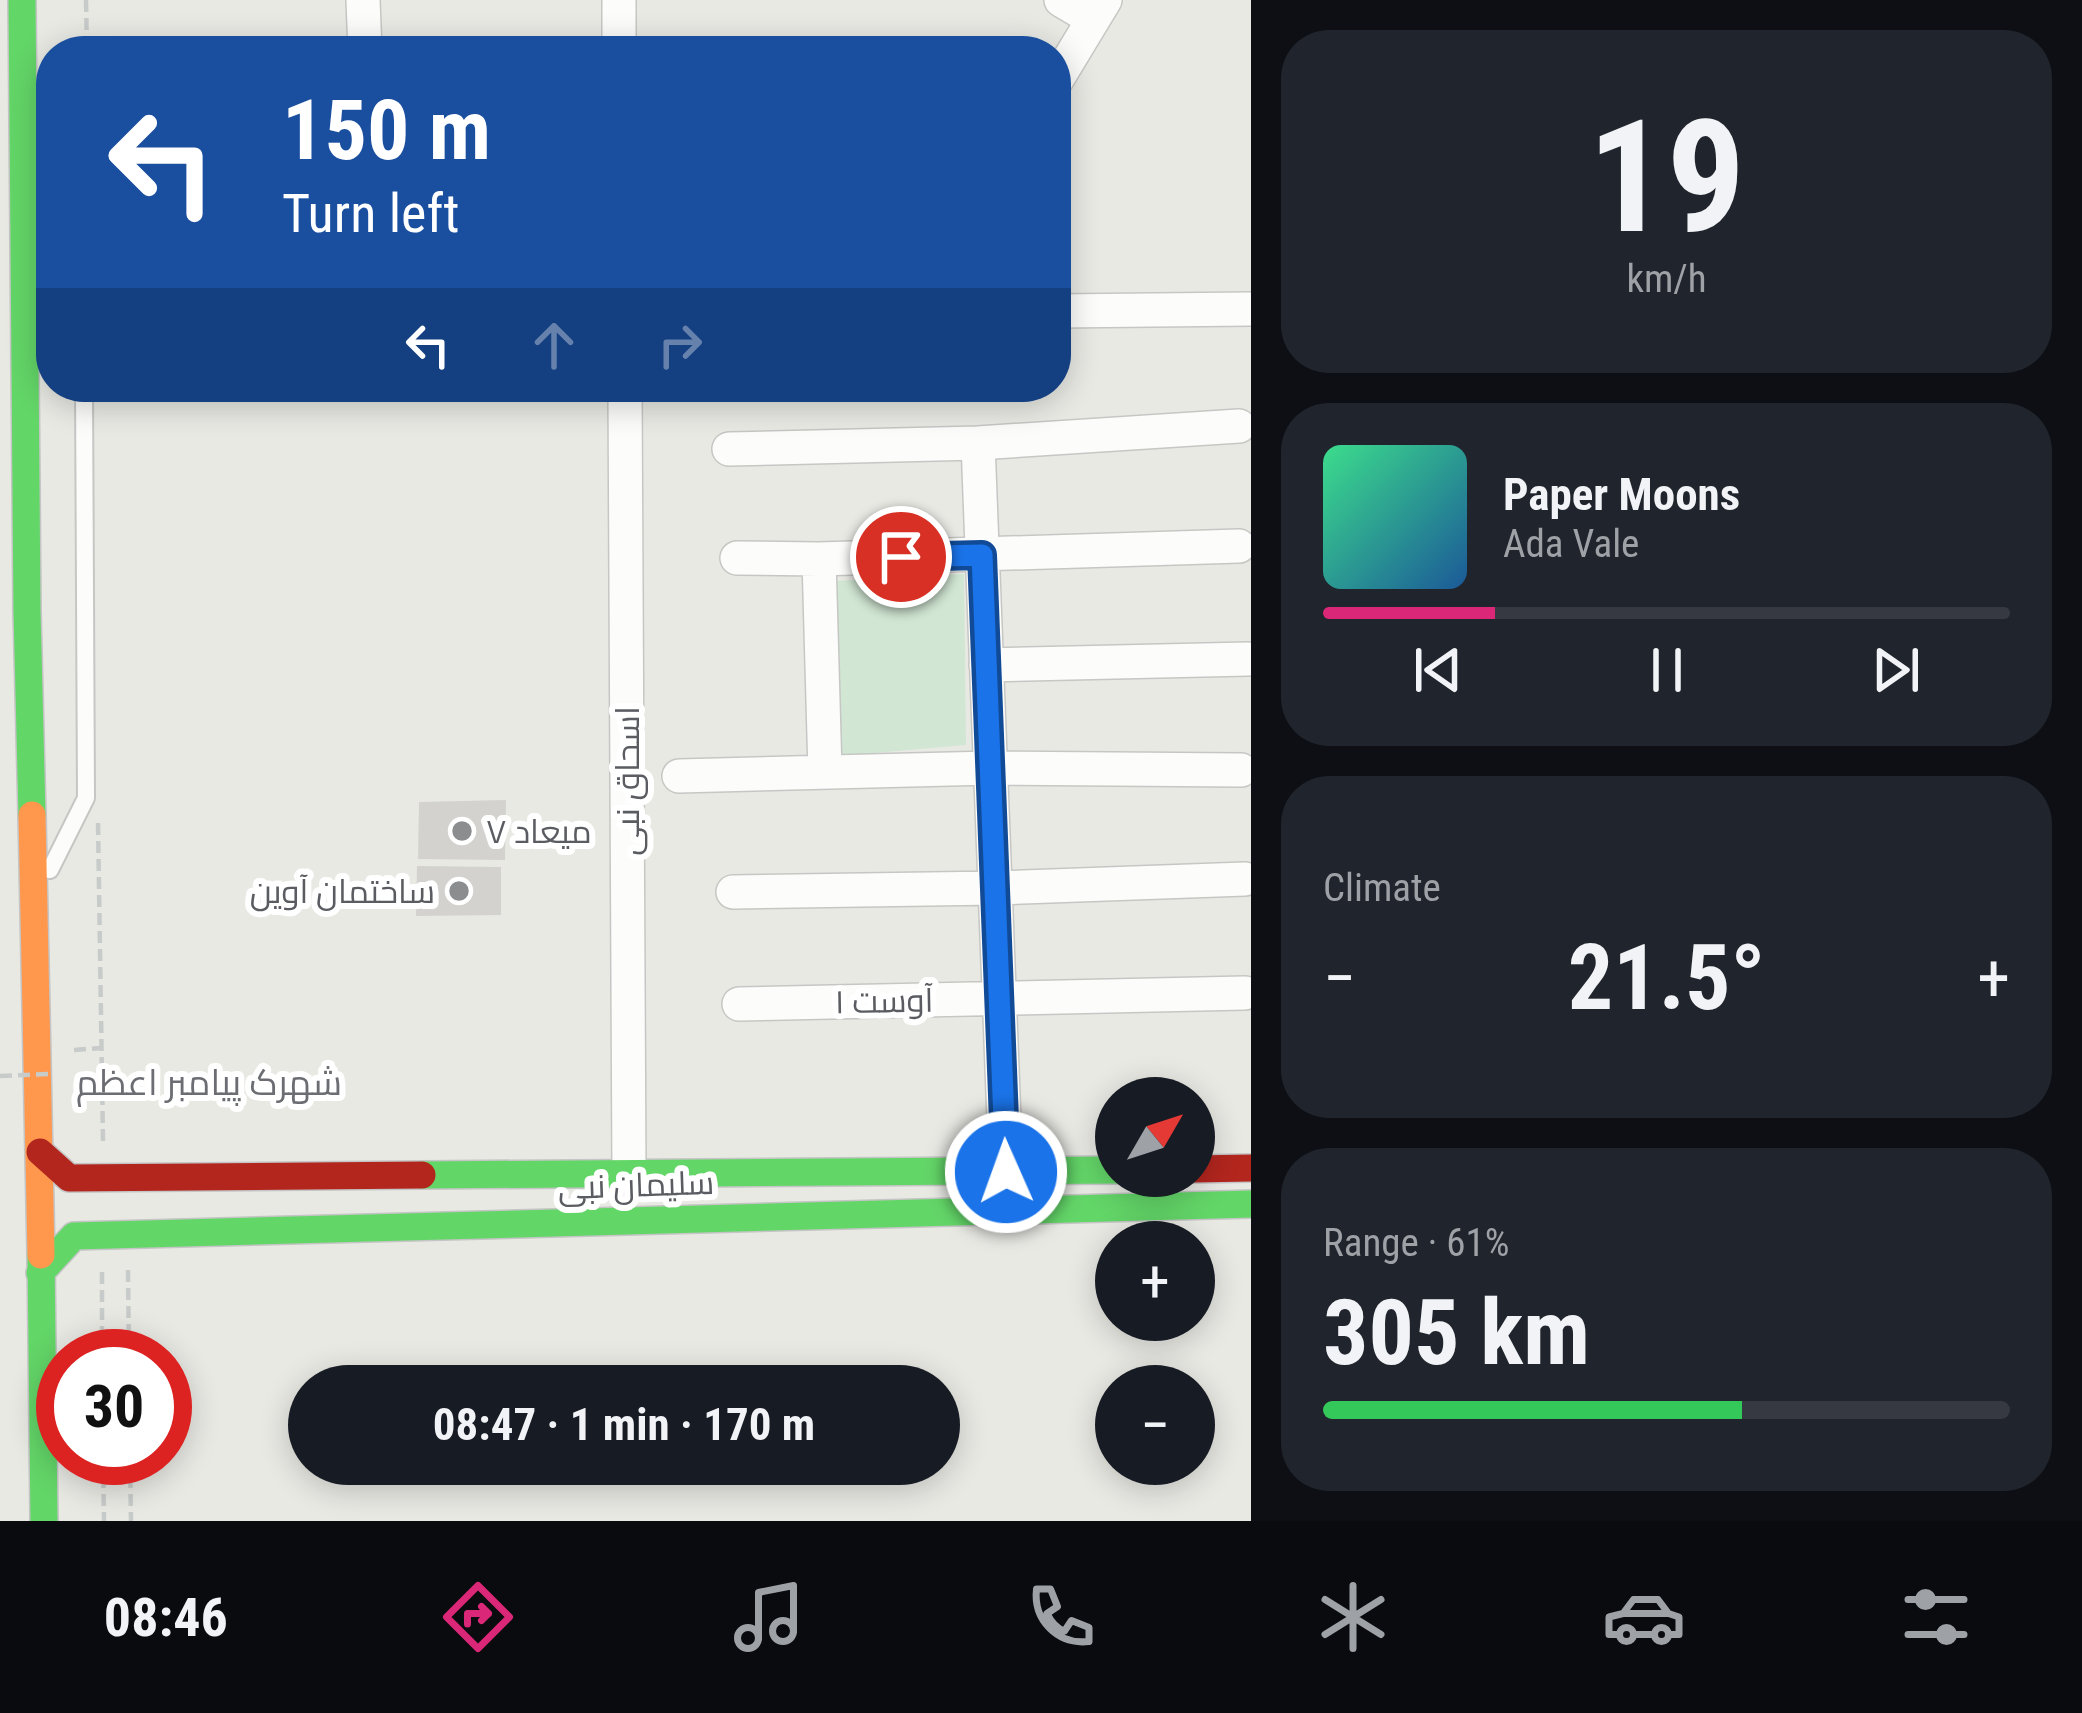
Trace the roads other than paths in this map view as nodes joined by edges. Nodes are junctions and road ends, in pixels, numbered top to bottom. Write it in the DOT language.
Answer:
graph roads {
  1 [pos="22,0"];
  2 [pos="363,0"];
  3 [pos="619,0"];
  4 [pos="1061,0"];
  5 [pos="1099,9"];
  6 [pos="364,36"];
  7 [pos="620,36"];
  8 [pos="1071,56"];
  9 [pos="23,233"];
  10 [pos="36,260"];
  11 [pos="1251,309"];
  12 [pos="1071,311"];
  13 [pos="84,402"];
  14 [pos="625,402"];
  15 [pos="1239,426"];
  16 [pos="978,443"];
  17 [pos="729,449"];
  18 [pos="1239,546"];
  19 [pos="982,555"];
  20 [pos="737,558"];
  21 [pos="819,560"];
  22 [pos="1248,659"];
  23 [pos="986,665"];
  24 [pos="991,768"];
  25 [pos="1241,770"];
  26 [pos="825,772"];
  27 [pos="680,776"];
  28 [pos="1245,879"];
  29 [pos="995,888"];
  30 [pos="733,892"];
  31 [pos="34,903"];
  32 [pos="1245,993"];
  33 [pos="999,998"];
  34 [pos="739,1004"];
  35 [pos="40,1152"];
  36 [pos="1215,1168"];
  37 [pos="1251,1168"];
  38 [pos="1095,1170"];
  39 [pos="1006,1172"];
  40 [pos="629,1174"];
  41 [pos="88,1178"];
  42 [pos="1251,1204"];
  43 [pos="101,1235"];
  44 [pos="40,1273"];
  45 [pos="44,1521"];
  1 -- 9 [label="street"];
  2 -- 6 [label="street"];
  3 -- 7 [label="street"];
  4 -- 5 [label="street"];
  5 -- 8 [label="street"];
  9 -- 10 [label="lane"];
  9 -- 31 [label="street"];
  11 -- 12 [label="street"];
  13 -- 31 [label="lane"];
  14 -- 40 [label="street, اسحاق نبی"];
  15 -- 16 [label="street"];
  16 -- 17 [label="street"];
  16 -- 19 [label="street"];
  18 -- 19 [label="street"];
  19 -- 21 [label="street"];
  19 -- 23 [label="street"];
  20 -- 21 [label="street"];
  21 -- 26 [label="street"];
  22 -- 23 [label="street"];
  23 -- 24 [label="street"];
  24 -- 25 [label="street"];
  24 -- 26 [label="street"];
  24 -- 29 [label="street"];
  26 -- 27 [label="street"];
  28 -- 29 [label="street"];
  29 -- 30 [label="street"];
  29 -- 33 [label="street"];
  31 -- 35 [label="street"];
  32 -- 33 [label="street, آوست ١"];
  33 -- 34 [label="street, آوست ١"];
  33 -- 39 [label="street"];
  35 -- 41 [label="street, سلیمان نبی"];
  35 -- 44 [label="street"];
  36 -- 37 [label="street"];
  38 -- 39 [label="street, سلیمان نبی"];
  39 -- 40 [label="street, سلیمان نبی"];
  40 -- 41 [label="street, سلیمان نبی"];
  41 -- 43 [label="street"];
  42 -- 43 [label="street, سلیمان نبی"];
  43 -- 44 [label="street"];
  44 -- 45 [label="street"];
}
